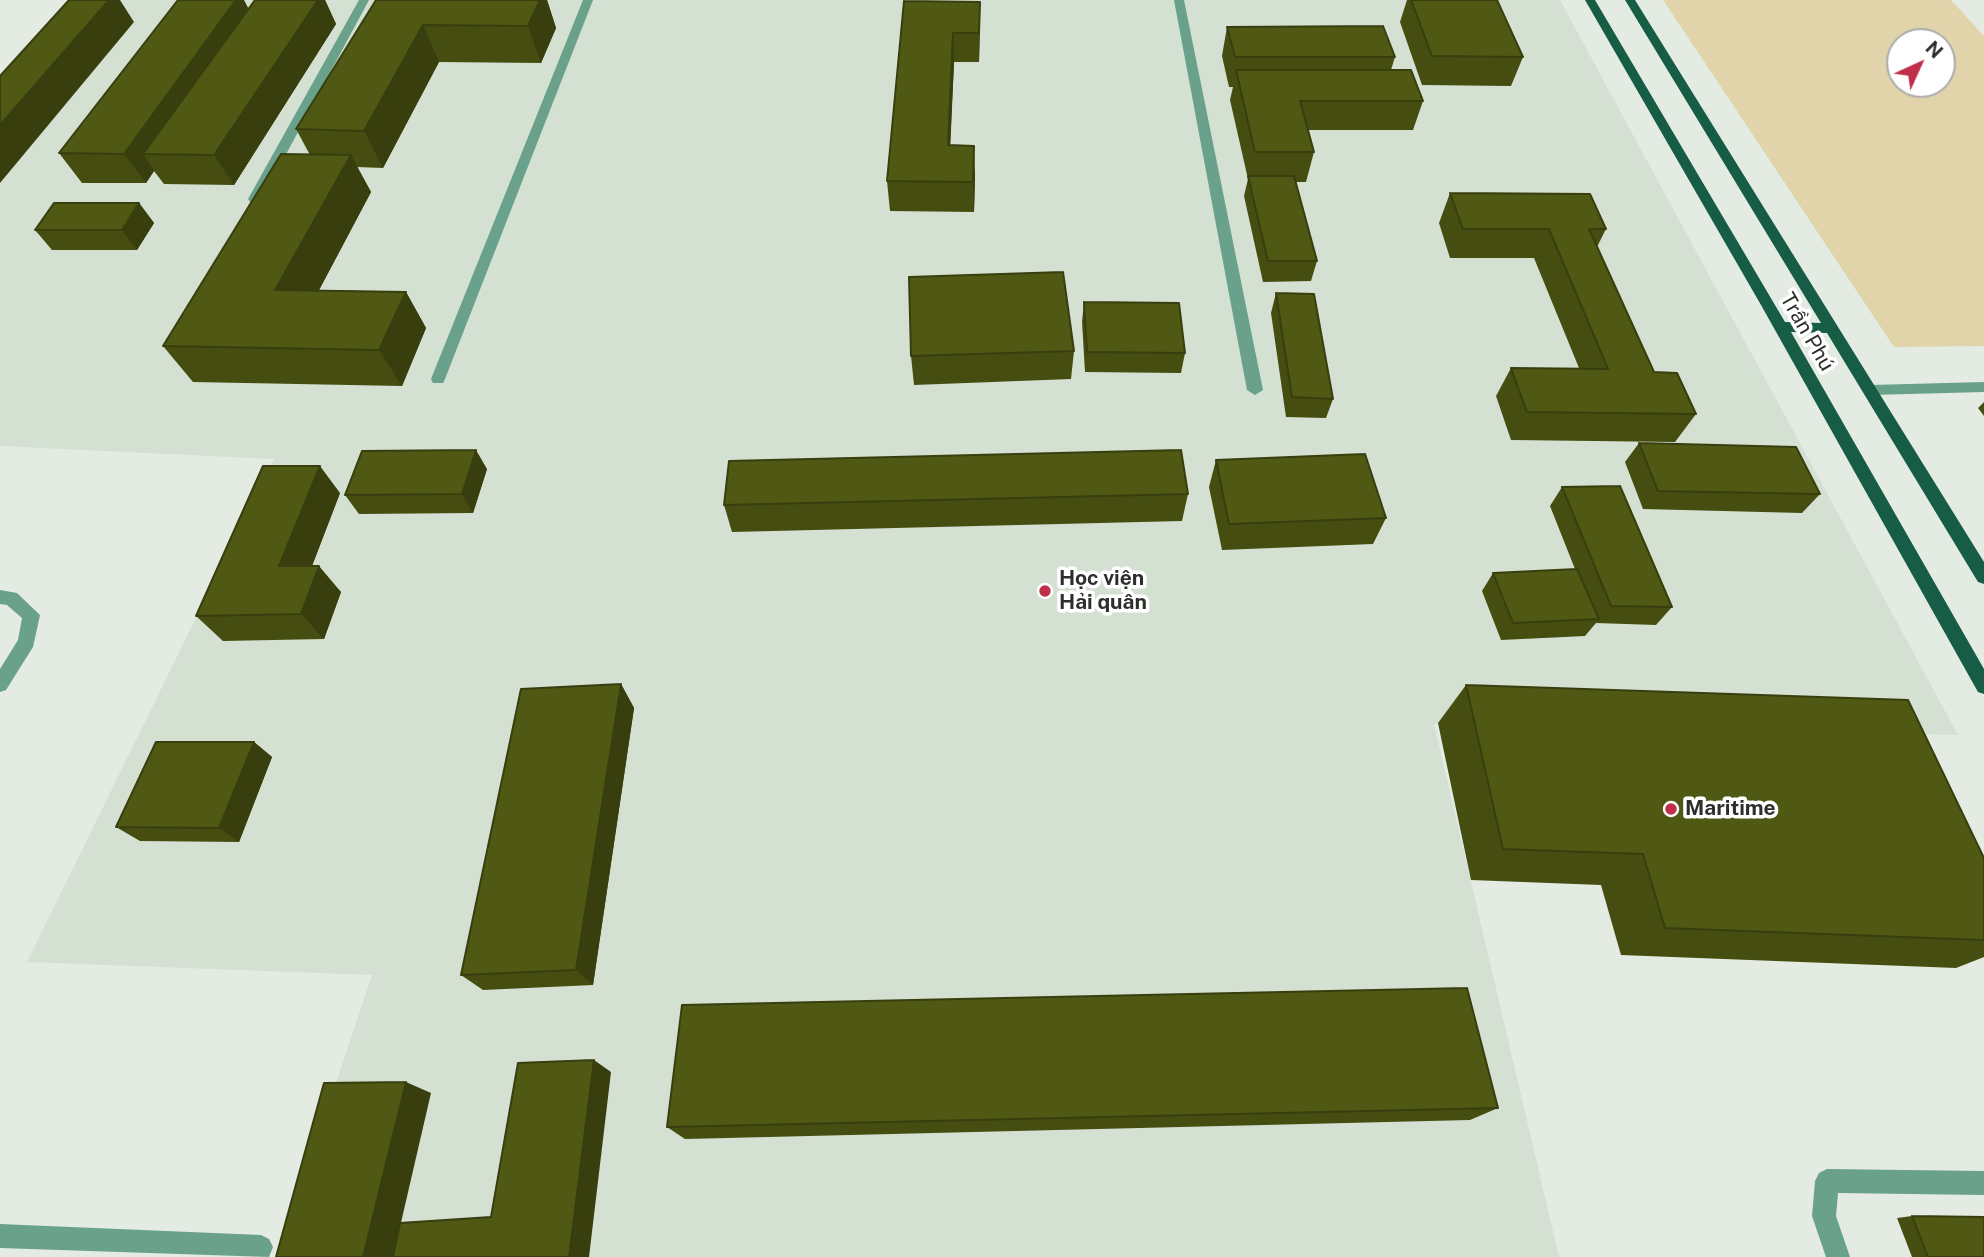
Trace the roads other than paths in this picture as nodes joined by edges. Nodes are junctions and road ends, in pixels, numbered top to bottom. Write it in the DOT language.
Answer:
graph roads {
  1 [pos="364,0"];
  2 [pos="588,0"];
  3 [pos="1180,0"];
  4 [pos="1590,0"];
  5 [pos="1630,0"];
  6 [pos="251,206"];
  7 [pos="1780,327"];
  8 [pos="1832,328"];
  9 [pos="438,379"];
  10 [pos="1984,387"];
  11 [pos="1255,390"];
  12 [pos="1871,390"];
  13 [pos="1984,577"];
  14 [pos="0,597"];
  15 [pos="0,684"];
  16 [pos="1984,686"];
  17 [pos="1984,1183"];
  18 [pos="0,1236"];
  19 [pos="257,1257"];
  20 [pos="1838,1257"];
  1 -- 6 [label="street"];
  2 -- 9 [label="street"];
  3 -- 11 [label="street"];
  4 -- 7 [label="main road, Trần Phú"];
  5 -- 8 [label="main road, Trần Phú"];
  7 -- 8 [label="main road"];
  7 -- 16 [label="main road, Trần Phú"];
  8 -- 12 [label="main road, Trần Phú"];
  10 -- 12 [label="street"];
  12 -- 13 [label="main road, Trần Phú"];
  14 -- 15 [label="street"];
  17 -- 20 [label="street"];
  18 -- 19 [label="street"];
}
